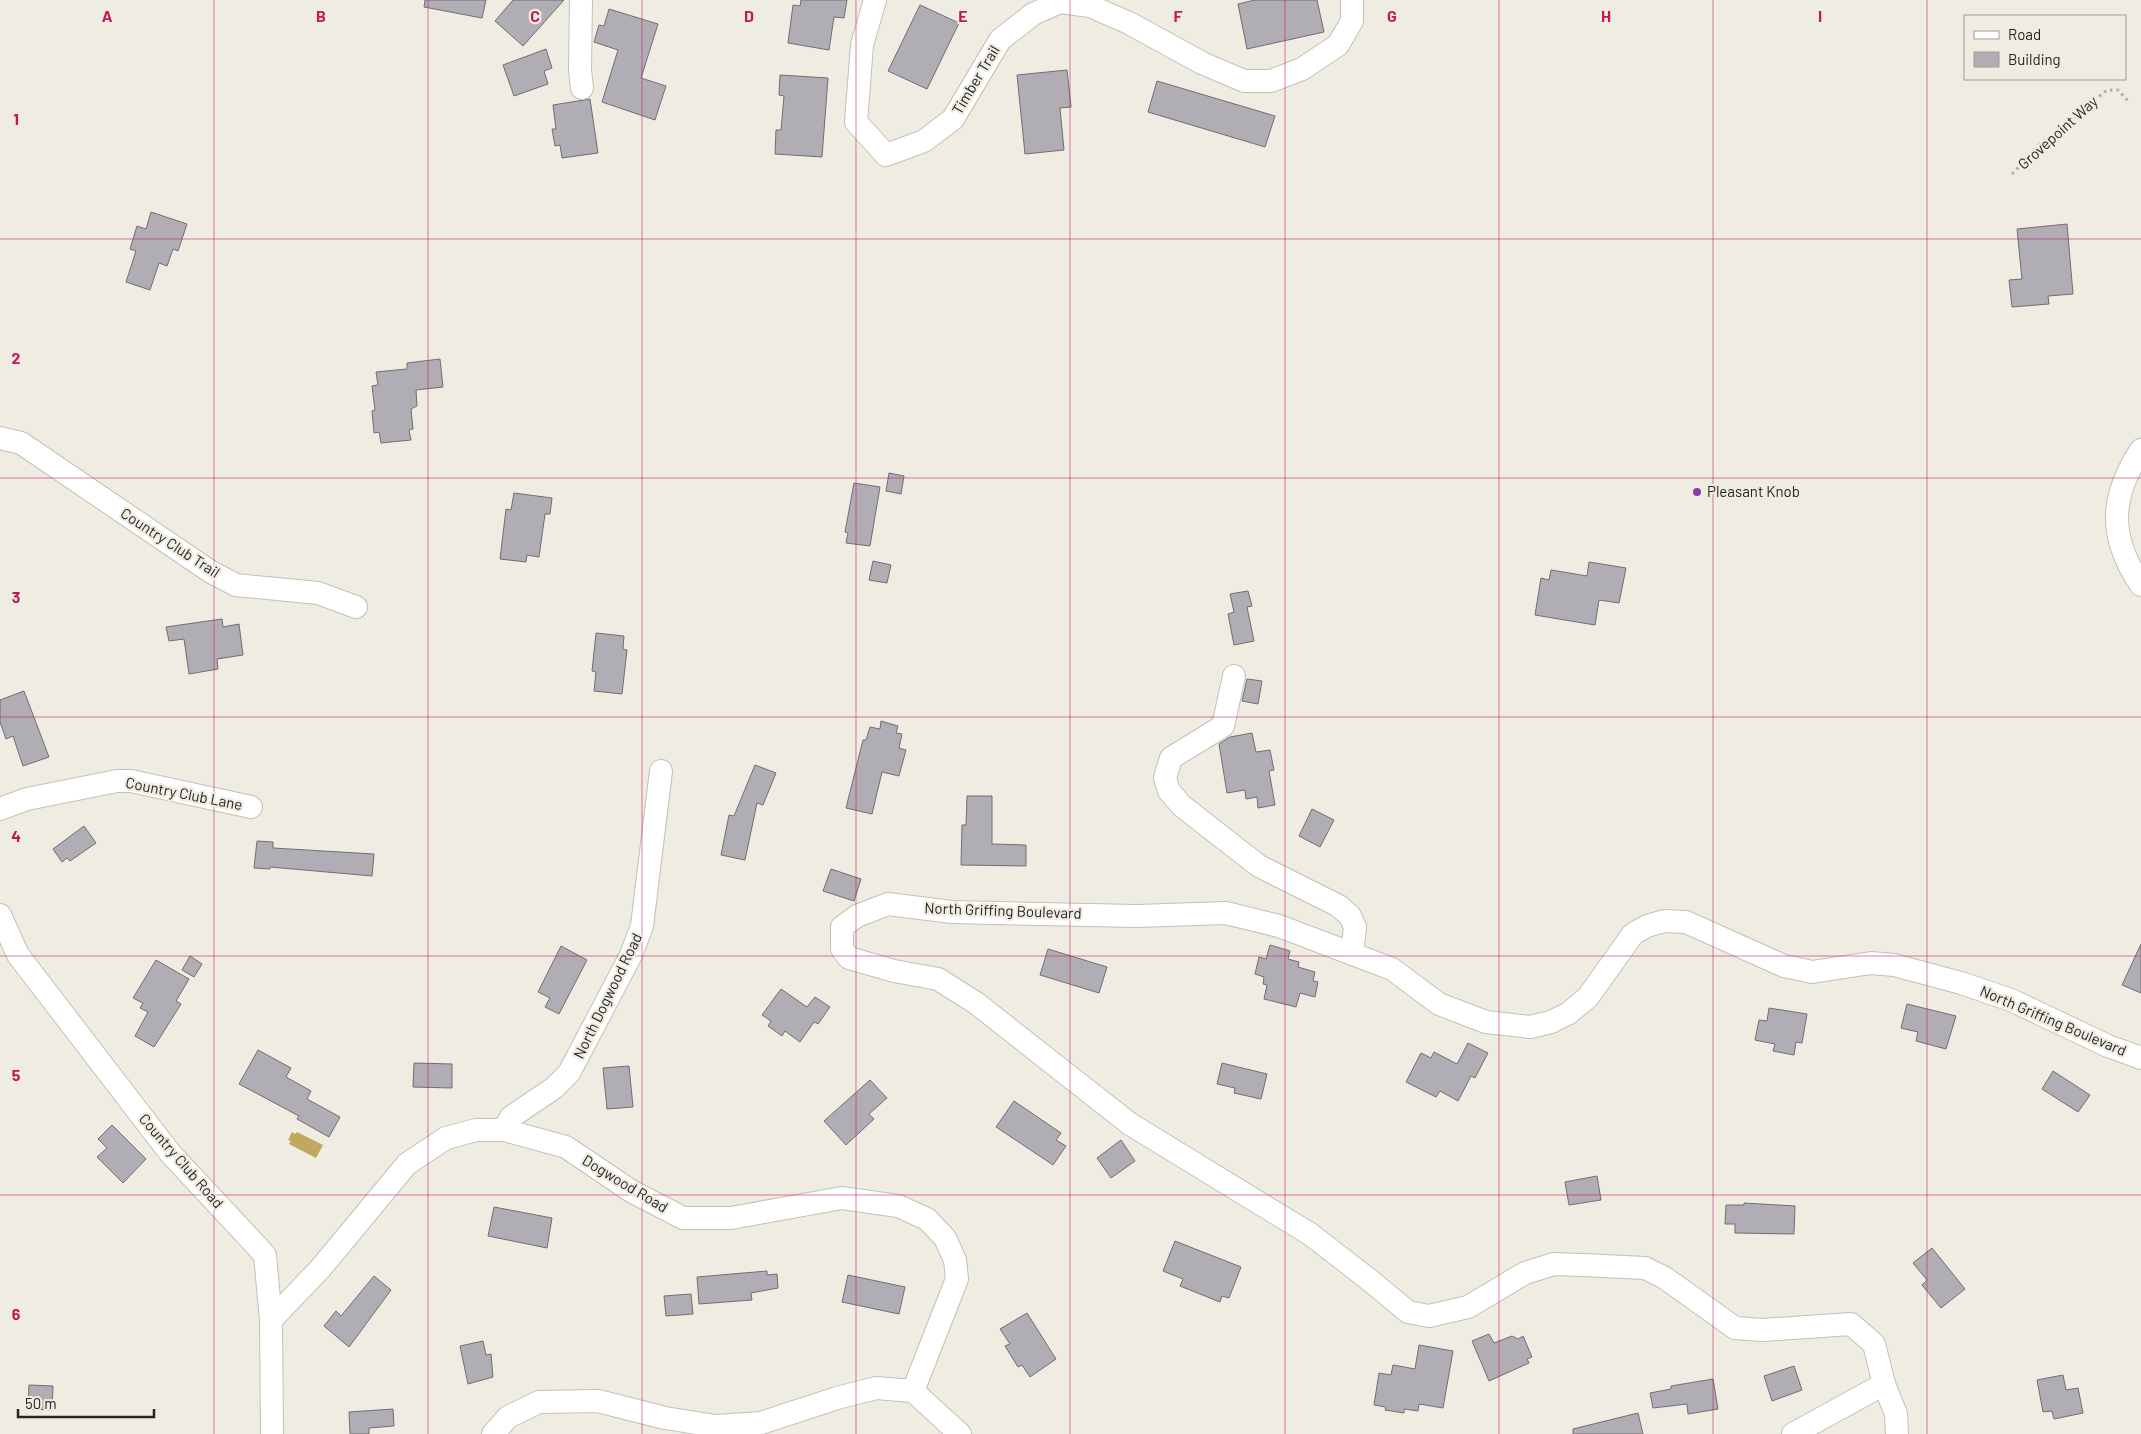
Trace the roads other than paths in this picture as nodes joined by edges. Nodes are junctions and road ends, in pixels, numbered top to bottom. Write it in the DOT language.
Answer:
graph roads {
  1 [pos="582,0"];
  2 [pos="875,0"];
  3 [pos="1352,0"];
  4 [pos="582,88"];
  5 [pos="0,438"];
  6 [pos="2141,450"];
  7 [pos="2141,586"];
  8 [pos="356,607"];
  9 [pos="1234,676"];
  10 [pos="661,771"];
  11 [pos="251,807"];
  12 [pos="0,809"];
  13 [pos="0,915"];
  14 [pos="1352,954"];
  15 [pos="2141,1058"];
  16 [pos="504,1130"];
  17 [pos="271,1320"];
  18 [pos="1884,1384"];
  19 [pos="913,1391"];
  20 [pos="272,1434"];
  21 [pos="493,1434"];
  22 [pos="960,1434"];
  23 [pos="1792,1434"];
  24 [pos="1897,1434"];
  1 -- 4 [label="street"];
  2 -- 3 [label="street, Timber Trail"];
  5 -- 8 [label="street, Country Club Trail"];
  6 -- 7 [label="street"];
  9 -- 14 [label="street"];
  10 -- 16 [label="street, North Dogwood Road"];
  11 -- 12 [label="street, Country Club Lane"];
  13 -- 17 [label="street, Country Club Road"];
  14 -- 15 [label="street, North Griffing Boulevard"];
  14 -- 18 [label="street, North Griffing Boulevard"];
  16 -- 17 [label="street, Dogwood Road"];
  16 -- 19 [label="street, Dogwood Road"];
  17 -- 20 [label="street, Country Club Road"];
  18 -- 23 [label="street"];
  18 -- 24 [label="street, North Griffing Boulevard"];
  19 -- 21 [label="street"];
  19 -- 22 [label="street"];
}
